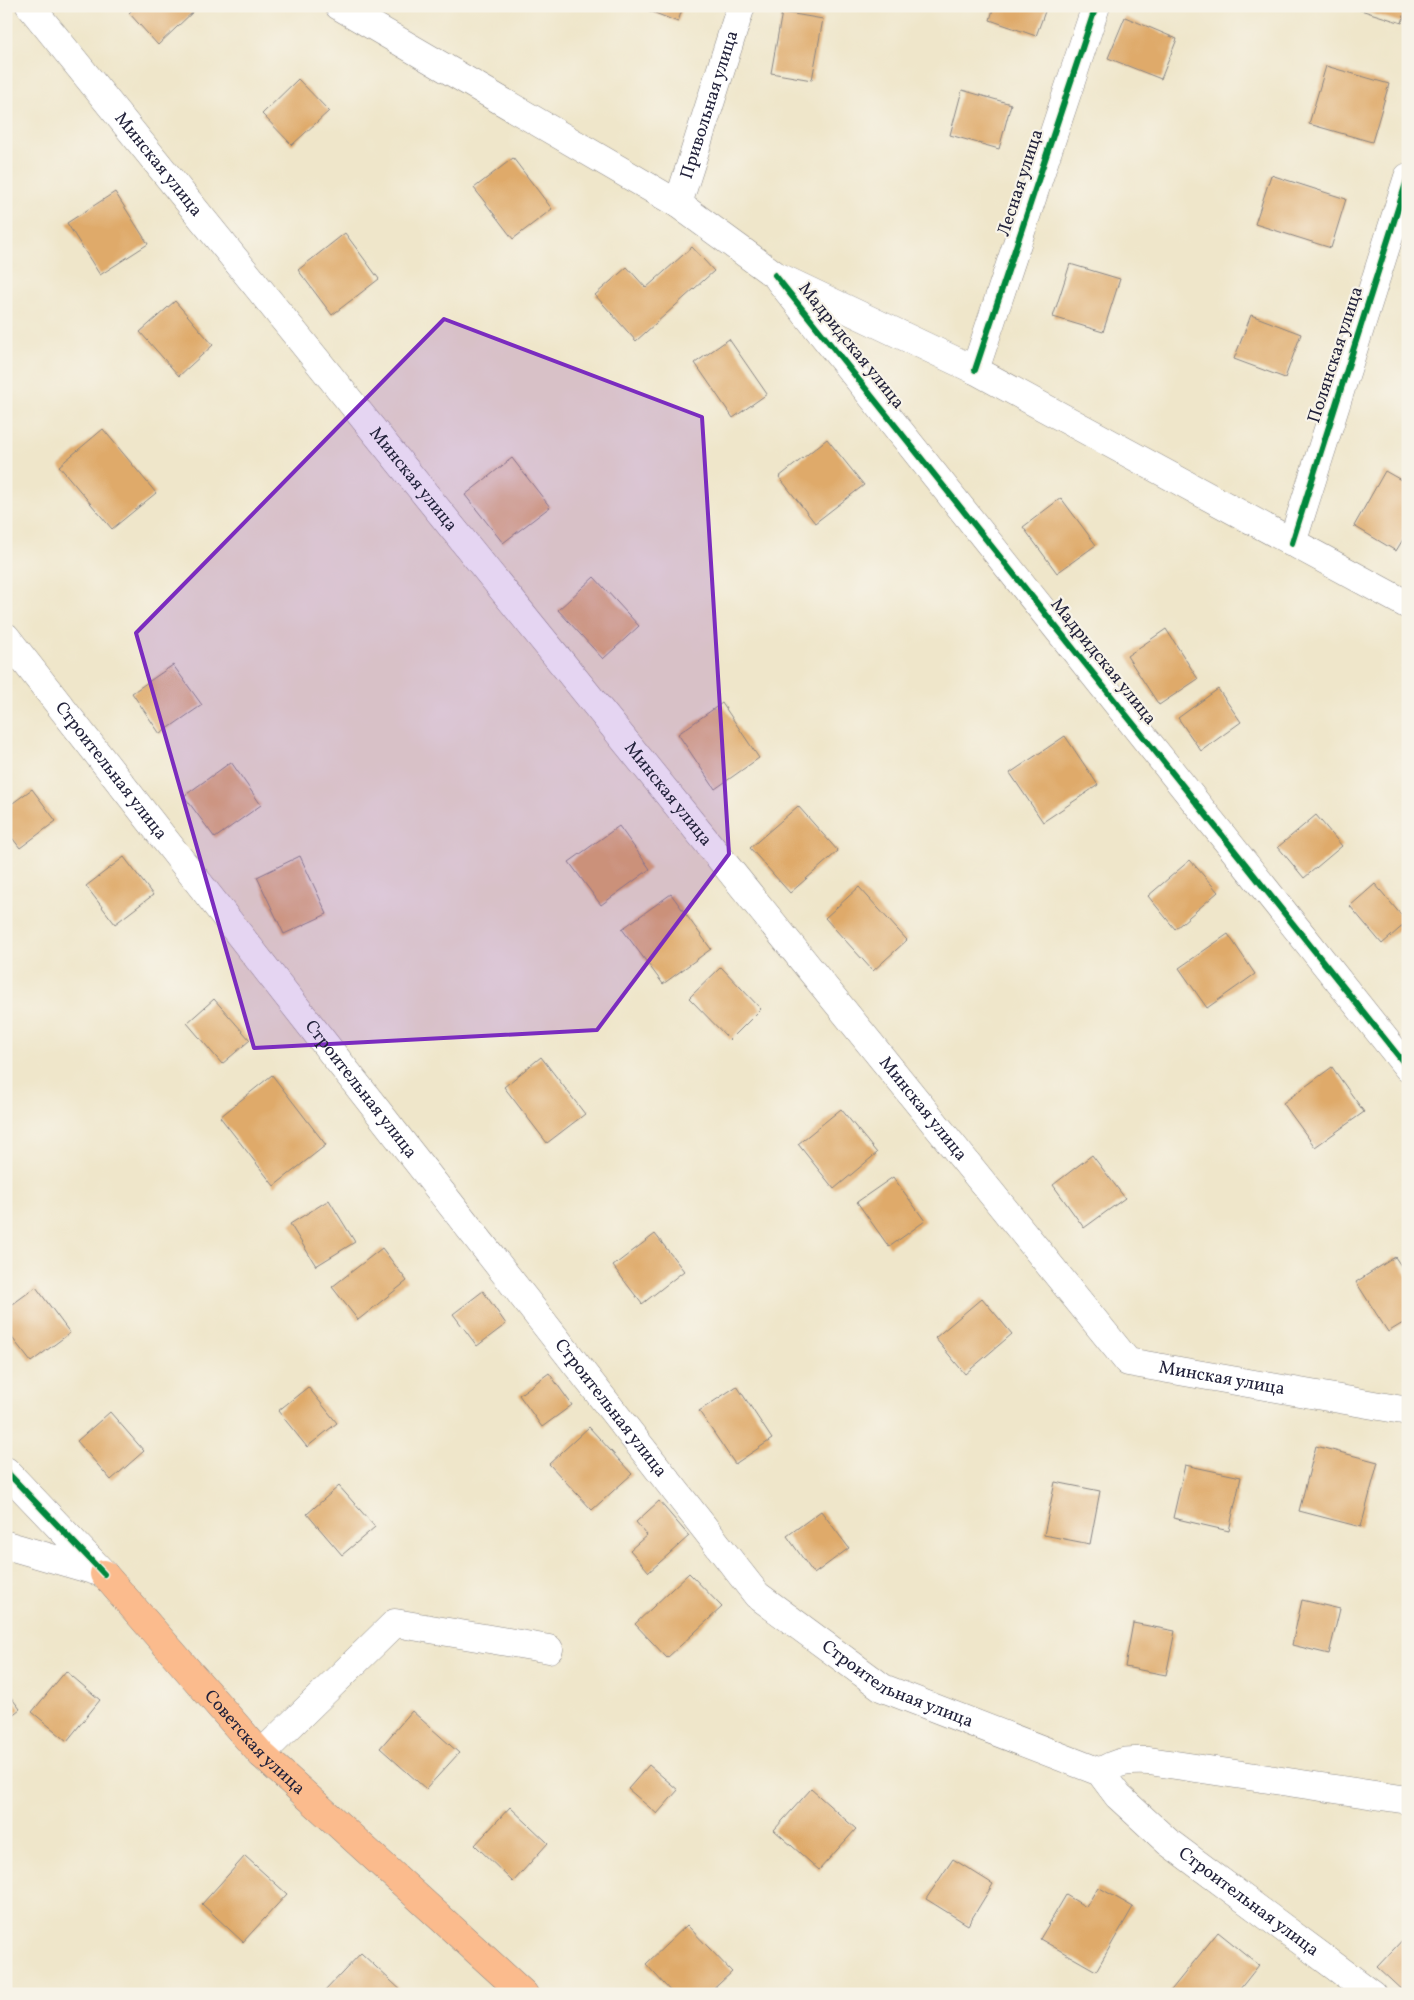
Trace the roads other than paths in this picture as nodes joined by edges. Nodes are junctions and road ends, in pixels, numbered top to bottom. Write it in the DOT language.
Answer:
graph roads {
  1 [pos="30,6"];
  2 [pos="339,6"];
  3 [pos="740,6"];
  4 [pos="1096,6"];
  5 [pos="375,15"];
  6 [pos="1408,177"];
  7 [pos="678,204"];
  8 [pos="775,275"];
  9 [pos="976,370"];
  10 [pos="1292,543"];
  11 [pos="1408,605"];
  12 [pos="6,637"];
  13 [pos="1408,1068"];
  14 [pos="1408,1411"];
  15 [pos="6,1471"];
  16 [pos="6,1545"];
  17 [pos="104,1574"];
  18 [pos="548,1649"];
  19 [pos="261,1754"];
  20 [pos="1100,1772"];
  21 [pos="1408,1800"];
  22 [pos="524,1994"];
  23 [pos="1372,1994"];
  1 -- 14 [label="street, Минская улица"];
  2 -- 5 [label="street"];
  3 -- 7 [label="street, Привольная улица"];
  4 -- 9 [label="street, Лесная улица"];
  5 -- 7 [label="street"];
  6 -- 10 [label="street, Полянская улица"];
  7 -- 8 [label="street"];
  8 -- 9 [label="street"];
  8 -- 13 [label="street, Мадридская улица"];
  9 -- 10 [label="street"];
  10 -- 11 [label="street"];
  12 -- 20 [label="street, Строительная улица"];
  15 -- 17 [label="street, Советская улица"];
  16 -- 17 [label="street"];
  17 -- 19 [label="main road, Советская улица"];
  18 -- 19 [label="street"];
  19 -- 22 [label="main road, Советская улица"];
  20 -- 21 [label="street"];
  20 -- 23 [label="street, Строительная улица"];
}
